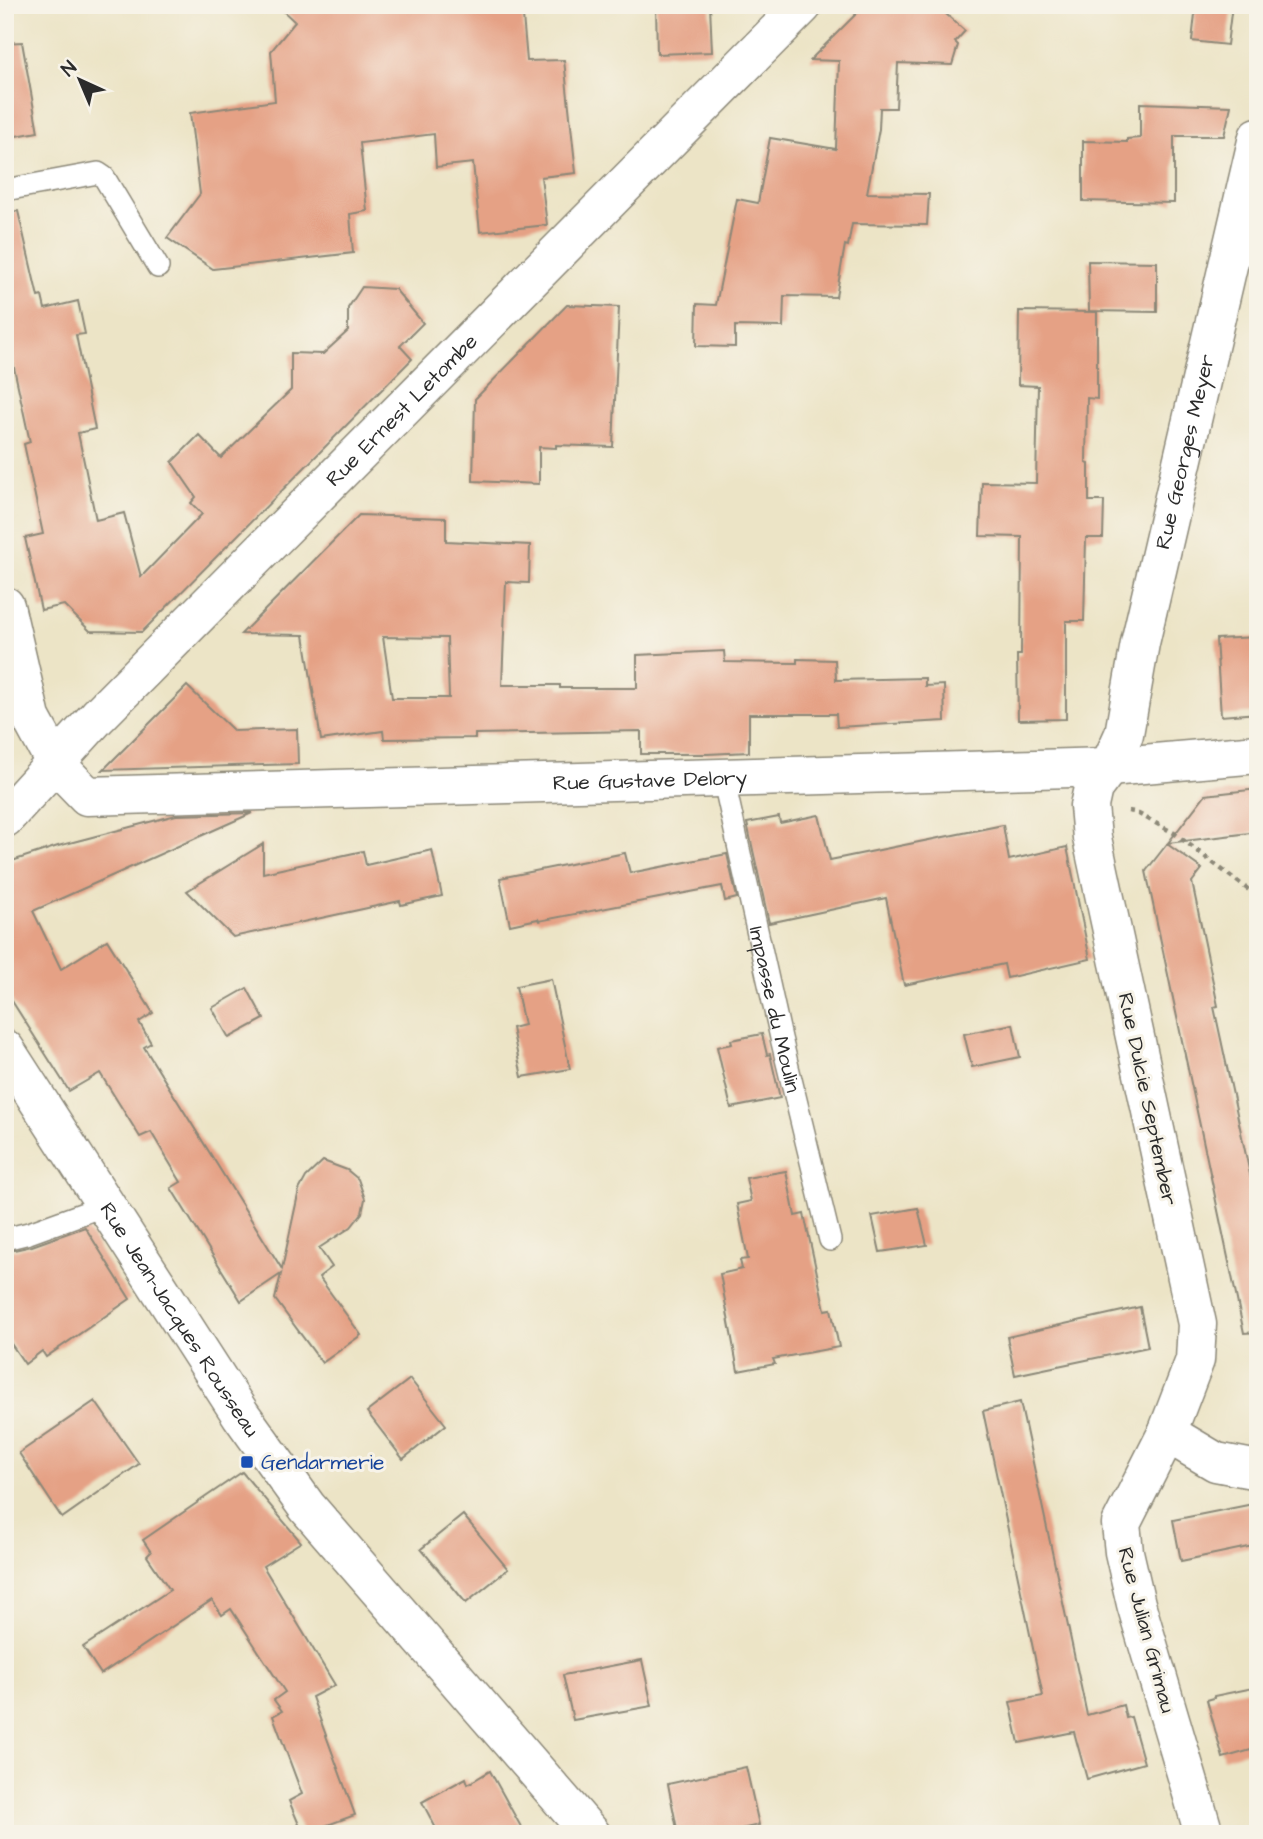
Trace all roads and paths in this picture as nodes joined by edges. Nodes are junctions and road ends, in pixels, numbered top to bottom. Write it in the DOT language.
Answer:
graph roads {
  1 [pos="803,5"];
  2 [pos="1258,137"];
  3 [pos="5,190"];
  4 [pos="158,267"];
  5 [pos="5,606"];
  6 [pos="1258,754"];
  7 [pos="56,764"];
  8 [pos="1109,767"];
  9 [pos="723,777"];
  10 [pos="1089,806"];
  11 [pos="5,818"];
  12 [pos="1258,897"];
  13 [pos="5,1049"];
  14 [pos="106,1205"];
  15 [pos="5,1239"];
  16 [pos="831,1240"];
  17 [pos="1167,1433"];
  18 [pos="1258,1470"];
  19 [pos="591,1834"];
  20 [pos="1204,1834"];
  1 -- 7 [label="street, Rue Ernest Letombe"];
  2 -- 8 [label="street, Rue Georges Meyer"];
  3 -- 4 [label="lane"];
  5 -- 7 [label="street, Rue Gustave Delory"];
  6 -- 8 [label="street, Rue Gustave Delory"];
  7 -- 9 [label="street, Rue Gustave Delory"];
  7 -- 11 [label="street, Rue Ernest Letombe"];
  8 -- 9 [label="street, Rue Gustave Delory"];
  8 -- 10 [label="street"];
  9 -- 16 [label="lane, Impasse du Moulin"];
  10 -- 12 [label="path"];
  10 -- 17 [label="street, Rue Dulcie September"];
  13 -- 14 [label="street, Rue Jean-Jacques Rousseau"];
  14 -- 15 [label="lane"];
  14 -- 19 [label="street, Rue Jean-Jacques Rousseau"];
  17 -- 18 [label="street"];
  17 -- 20 [label="street, Rue Julian Grimau"];
}
